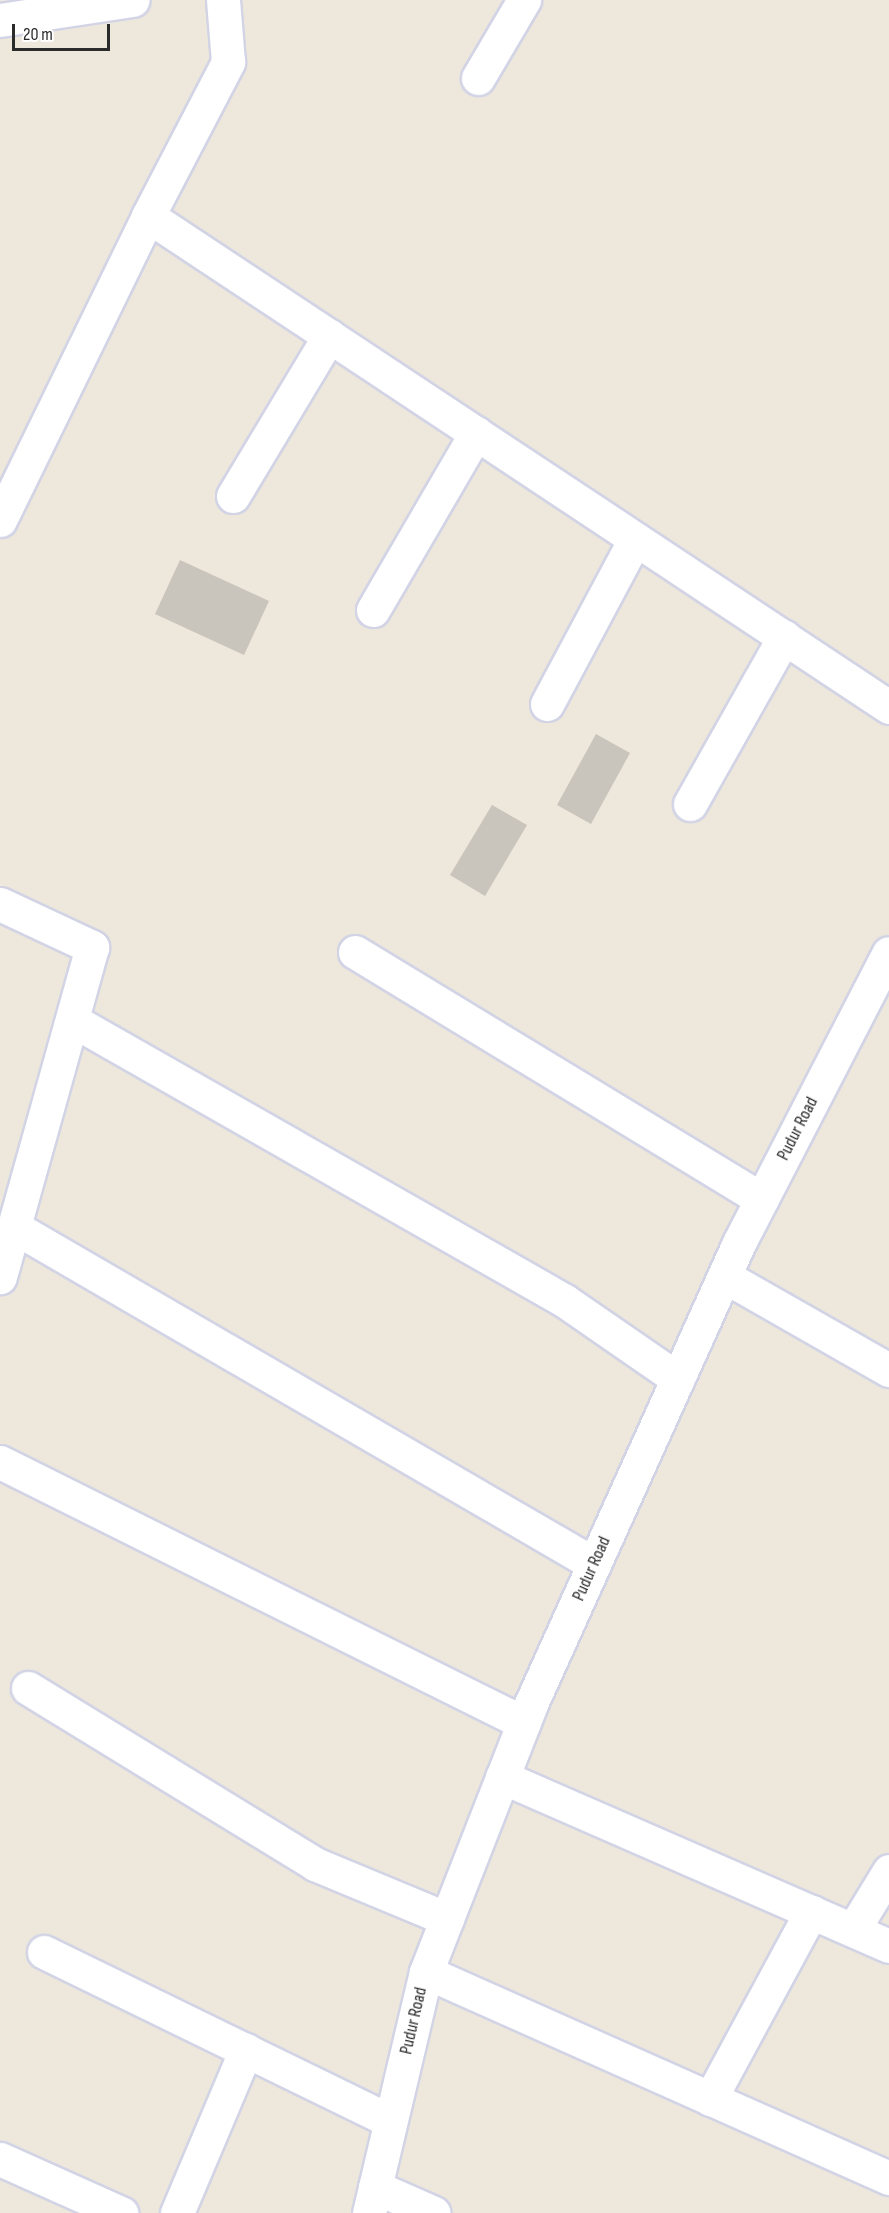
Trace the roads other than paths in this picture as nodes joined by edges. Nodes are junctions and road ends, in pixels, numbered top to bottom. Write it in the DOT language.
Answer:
graph roads {
  1 [pos="133,0"];
  2 [pos="223,0"];
  3 [pos="524,0"];
  4 [pos="0,20"];
  5 [pos="478,78"];
  6 [pos="148,216"];
  7 [pos="329,336"];
  8 [pos="476,433"];
  9 [pos="234,496"];
  10 [pos="0,520"];
  11 [pos="635,539"];
  12 [pos="373,610"];
  13 [pos="784,637"];
  14 [pos="547,704"];
  15 [pos="889,707"];
  16 [pos="690,804"];
  17 [pos="0,904"];
  18 [pos="355,952"];
  19 [pos="886,966"];
  20 [pos="72,1020"];
  21 [pos="762,1199"];
  22 [pos="14,1227"];
  23 [pos="724,1276"];
  24 [pos="0,1277"];
  25 [pos="889,1370"];
  26 [pos="678,1379"];
  27 [pos="0,1462"];
  28 [pos="594,1564"];
  29 [pos="28,1688"];
  30 [pos="524,1723"];
  31 [pos="502,1777"];
  32 [pos="889,1871"];
  33 [pos="811,1912"];
  34 [pos="447,1919"];
  35 [pos="853,1930"];
  36 [pos="889,1946"];
  37 [pos="44,1952"];
  38 [pos="426,1972"];
  39 [pos="246,2050"];
  40 [pos="710,2099"];
  41 [pos="390,2121"];
  42 [pos="0,2159"];
  43 [pos="889,2178"];
  44 [pos="372,2200"];
  45 [pos="121,2213"];
  46 [pos="177,2213"];
  47 [pos="434,2213"];
  1 -- 4 [label="street"];
  2 -- 6 [label="street"];
  3 -- 5 [label="street"];
  6 -- 7 [label="street"];
  6 -- 10 [label="street"];
  7 -- 8 [label="street"];
  7 -- 9 [label="street"];
  8 -- 11 [label="street"];
  8 -- 12 [label="street"];
  11 -- 13 [label="street"];
  11 -- 14 [label="street"];
  13 -- 15 [label="street"];
  13 -- 16 [label="street"];
  17 -- 20 [label="street"];
  18 -- 21 [label="street"];
  19 -- 21 [label="street, Pudur Road"];
  20 -- 22 [label="street"];
  20 -- 26 [label="street"];
  21 -- 23 [label="street, Pudur Road"];
  22 -- 24 [label="street"];
  22 -- 28 [label="street"];
  23 -- 25 [label="street"];
  23 -- 26 [label="street, Pudur Road"];
  26 -- 28 [label="street, Pudur Road"];
  27 -- 30 [label="street"];
  28 -- 30 [label="street, Pudur Road"];
  29 -- 34 [label="street"];
  30 -- 31 [label="street, Pudur Road"];
  31 -- 33 [label="street"];
  31 -- 34 [label="street, Pudur Road"];
  32 -- 35 [label="street"];
  33 -- 35 [label="street"];
  33 -- 40 [label="street"];
  34 -- 38 [label="street, Pudur Road"];
  35 -- 36 [label="street"];
  37 -- 39 [label="street"];
  38 -- 40 [label="street"];
  38 -- 41 [label="street, Pudur Road"];
  39 -- 41 [label="street"];
  39 -- 46 [label="street"];
  40 -- 43 [label="street"];
  41 -- 44 [label="street, Pudur Road"];
  42 -- 45 [label="street"];
  44 -- 47 [label="street"];
}
